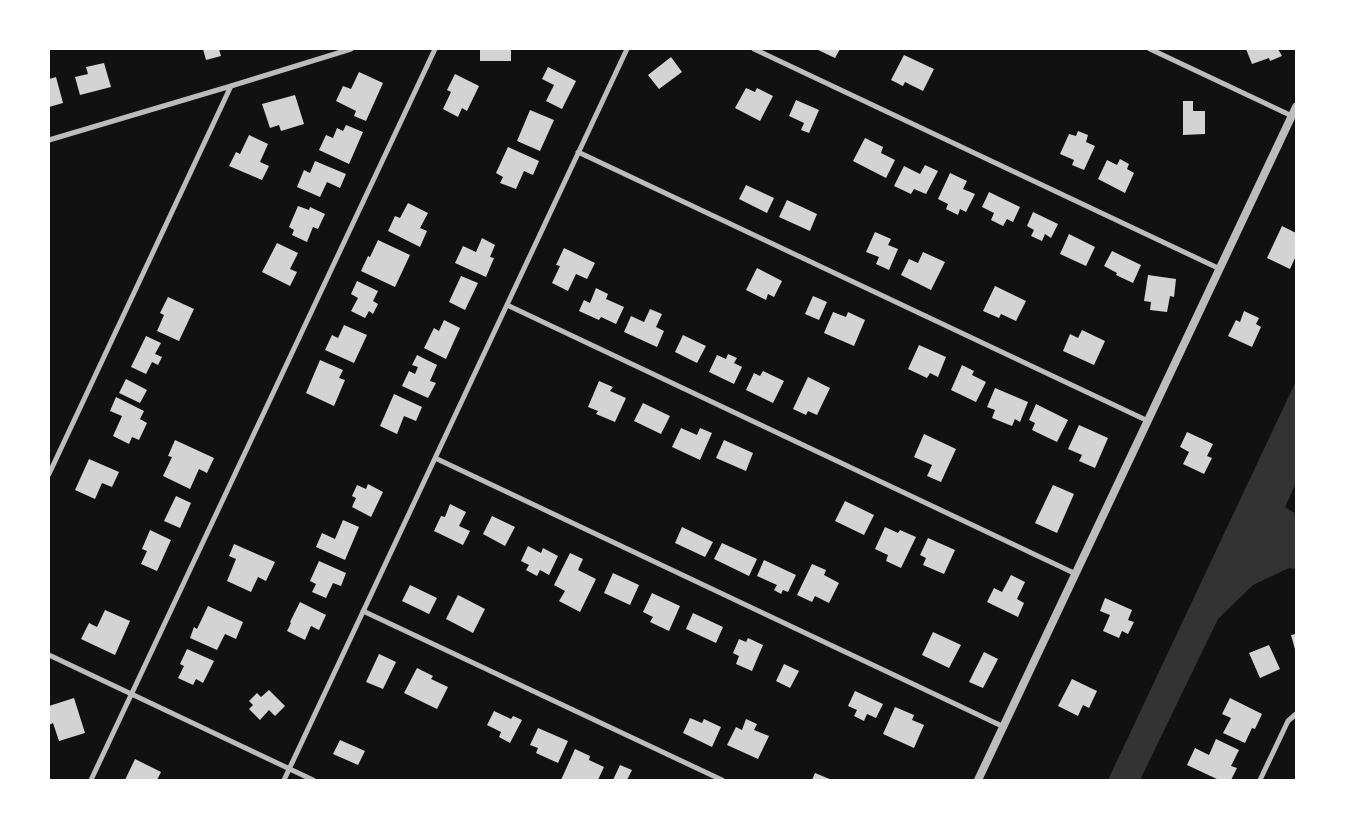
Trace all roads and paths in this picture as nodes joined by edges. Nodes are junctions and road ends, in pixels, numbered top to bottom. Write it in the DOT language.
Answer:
graph roads {
  1 [pos="351,49"];
  2 [pos="435,49"];
  3 [pos="627,49"];
  4 [pos="754,49"];
  5 [pos="1150,49"];
  6 [pos="231,86"];
  7 [pos="1296,107"];
  8 [pos="1292,116"];
  9 [pos="49,140"];
  10 [pos="578,152"];
  11 [pos="1220,268"];
  12 [pos="507,305"];
  13 [pos="1148,421"];
  14 [pos="435,458"];
  15 [pos="51,463"];
  16 [pos="49,474"];
  17 [pos="1076,574"];
  18 [pos="363,611"];
  19 [pos="49,655"];
  20 [pos="132,694"];
  21 [pos="1296,714"];
  22 [pos="1004,726"];
  23 [pos="289,769"];
  24 [pos="91,780"];
  25 [pos="284,780"];
  26 [pos="313,780"];
  27 [pos="722,780"];
  28 [pos="978,780"];
  29 [pos="1260,780"];
  1 -- 6 [label="street"];
  2 -- 20 [label="street"];
  3 -- 10 [label="street"];
  4 -- 11 [label="street"];
  5 -- 8 [label="street"];
  6 -- 9 [label="street"];
  6 -- 15 [label="street"];
  7 -- 8 [label="street"];
  8 -- 11 [label="street"];
  10 -- 12 [label="street"];
  10 -- 13 [label="street"];
  11 -- 13 [label="street"];
  12 -- 14 [label="street"];
  12 -- 17 [label="street"];
  13 -- 17 [label="street"];
  14 -- 18 [label="street"];
  14 -- 22 [label="street"];
  15 -- 16 [label="street"];
  17 -- 22 [label="street"];
  18 -- 23 [label="street"];
  18 -- 27 [label="street"];
  19 -- 20 [label="street"];
  20 -- 23 [label="street"];
  20 -- 24 [label="street"];
  21 -- 29 [label="street"];
  22 -- 28 [label="street"];
  23 -- 25 [label="street"];
  23 -- 26 [label="street"];
}
